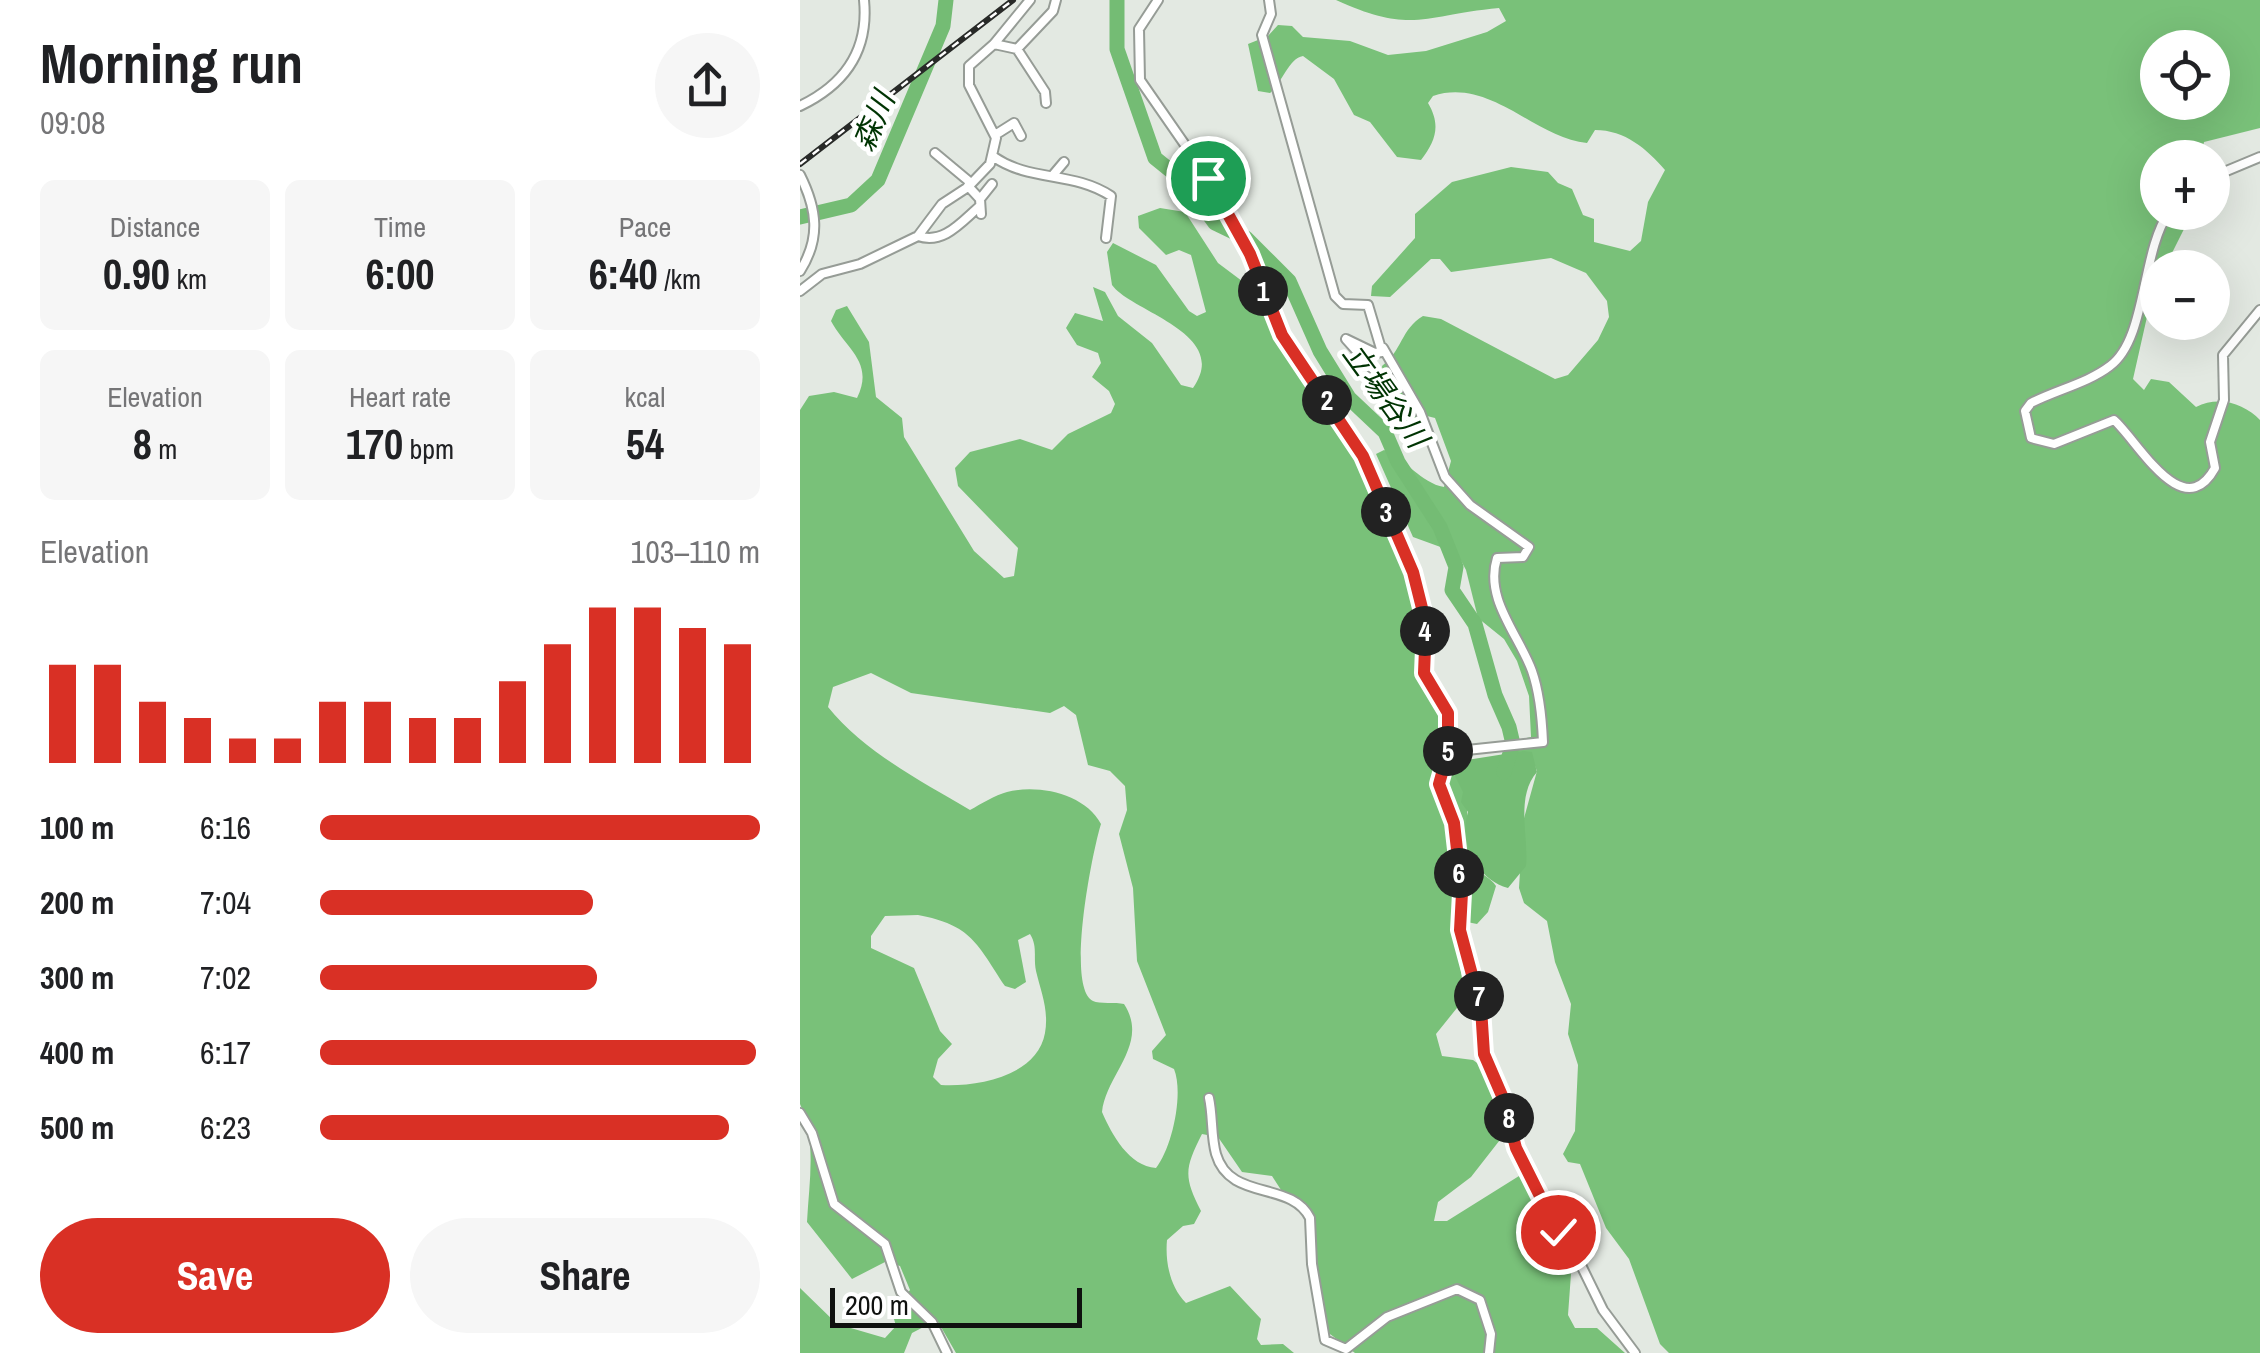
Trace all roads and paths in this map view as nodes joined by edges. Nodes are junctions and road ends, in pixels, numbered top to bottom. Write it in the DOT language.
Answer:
graph roads {
  1 [pos="864,0"];
  2 [pos="1030,0"];
  3 [pos="1056,0"];
  4 [pos="1158,0"];
  5 [pos="1269,0"];
  6 [pos="994,44"];
  7 [pos="1017,49"];
  8 [pos="1046,103"];
  9 [pos="800,106"];
  10 [pos="995,135"];
  11 [pos="1021,136"];
  12 [pos="935,153"];
  13 [pos="994,157"];
  14 [pos="2260,157"];
  15 [pos="1064,162"];
  16 [pos="2230,169"];
  17 [pos="800,175"];
  18 [pos="1053,175"];
  19 [pos="992,184"];
  20 [pos="970,185"];
  21 [pos="980,206"];
  22 [pos="2161,230"];
  23 [pos="918,236"];
  24 [pos="1106,238"];
  25 [pos="800,271"];
  26 [pos="800,291"];
  27 [pos="2260,310"];
  28 [pos="1382,348"];
  29 [pos="1373,369"];
  30 [pos="1448,752"];
  31 [pos="1209,1098"];
  32 [pos="800,1113"];
  33 [pos="947,1353"];
  34 [pos="1489,1353"];
  35 [pos="1634,1353"];
  1 -- 9 [label="street"];
  2 -- 6 [label="street"];
  3 -- 7 [label="street"];
  4 -- 30 [label="street"];
  5 -- 28 [label="street"];
  6 -- 7 [label="street"];
  6 -- 10 [label="street"];
  7 -- 8 [label="street"];
  10 -- 11 [label="street"];
  10 -- 13 [label="street"];
  12 -- 20 [label="street"];
  13 -- 18 [label="street"];
  13 -- 20 [label="street"];
  14 -- 16 [label="street"];
  15 -- 18 [label="street"];
  17 -- 25 [label="street"];
  18 -- 24 [label="street"];
  19 -- 21 [label="street"];
  20 -- 21 [label="street"];
  20 -- 23 [label="street"];
  21 -- 23 [label="street"];
  22 -- 27 [label="street"];
  23 -- 26 [label="street"];
  28 -- 29 [label="street"];
  28 -- 30 [label="street"];
  30 -- 35 [label="street"];
  31 -- 34 [label="street"];
  32 -- 33 [label="street"];
}
